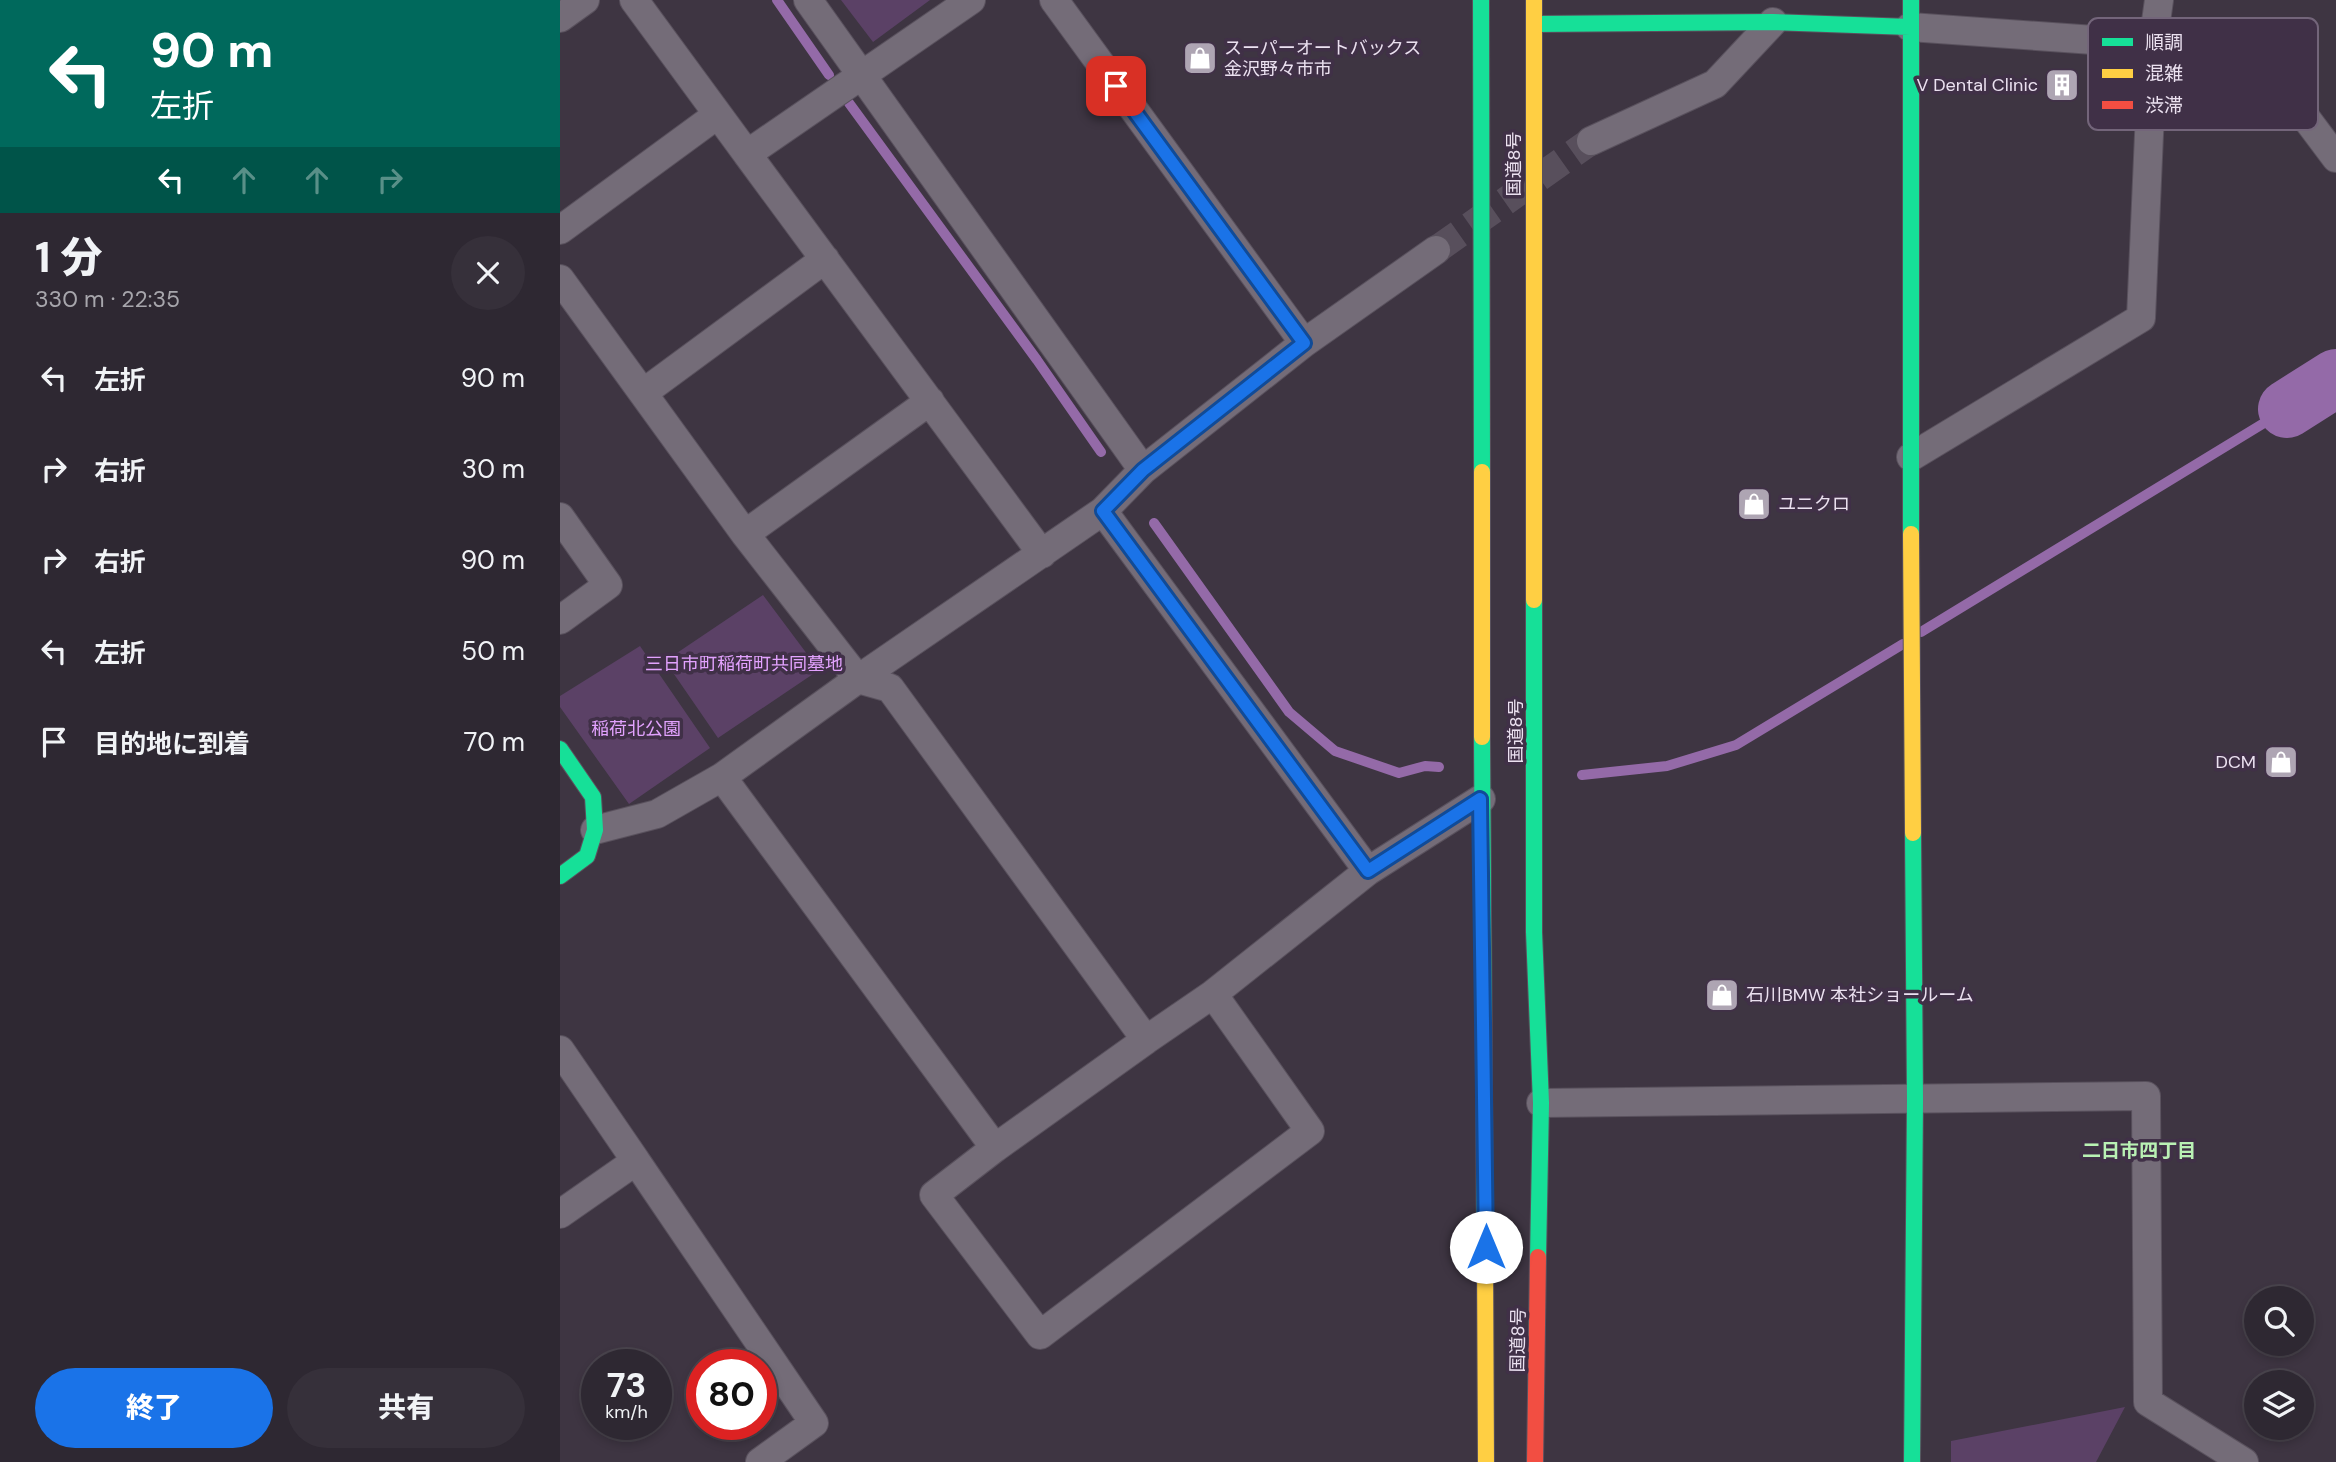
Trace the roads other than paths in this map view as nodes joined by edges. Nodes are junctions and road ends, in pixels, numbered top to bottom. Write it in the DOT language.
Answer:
graph roads {
  1 [pos="585,0"];
  2 [pos="634,0"];
  3 [pos="808,0"];
  4 [pos="971,0"];
  5 [pos="1054,0"];
  6 [pos="1481,0"];
  7 [pos="1534,0"];
  8 [pos="2159,0"];
  9 [pos="1910,13"];
  10 [pos="560,18"];
  11 [pos="2156,18"];
  12 [pos="1773,22"];
  13 [pos="1534,24"];
  14 [pos="2088,35"];
  15 [pos="861,76"];
  16 [pos="717,115"];
  17 [pos="2149,130"];
  18 [pos="2315,130"];
  19 [pos="1591,141"];
  20 [pos="747,154"];
  21 [pos="2336,158"];
  22 [pos="560,230"];
  23 [pos="1436,250"];
  24 [pos="825,260"];
  25 [pos="560,279"];
  26 [pos="1304,343"];
  27 [pos="643,393"];
  28 [pos="930,401"];
  29 [pos="1911,457"];
  30 [pos="1143,470"];
  31 [pos="1103,511"];
  32 [pos="560,517"];
  33 [pos="745,534"];
  34 [pos="1042,554"];
  35 [pos="560,620"];
  36 [pos="858,679"];
  37 [pos="560,749"];
  38 [pos="722,777"];
  39 [pos="1480,799"];
  40 [pos="595,830"];
  41 [pos="1368,871"];
  42 [pos="560,876"];
  43 [pos="1213,994"];
  44 [pos="1146,1040"];
  45 [pos="560,1050"];
  46 [pos="1915,1100"];
  47 [pos="1541,1103"];
  48 [pos="995,1148"];
  49 [pos="636,1161"];
  50 [pos="560,1214"];
  51 [pos="761,1462"];
  52 [pos="1486,1462"];
  53 [pos="1535,1462"];
  54 [pos="1912,1462"];
  55 [pos="2244,1462"];
  1 -- 10 [label="street"];
  2 -- 16 [label="street"];
  3 -- 15 [label="street"];
  4 -- 15 [label="street"];
  5 -- 26 [label="street"];
  6 -- 39 [label="main road, 国道8号"];
  7 -- 13 [label="main road, 国道8号"];
  8 -- 11 [label="street"];
  9 -- 12 [label="main road"];
  9 -- 14 [label="street"];
  9 -- 29 [label="main road"];
  12 -- 13 [label="main road"];
  12 -- 19 [label="street"];
  13 -- 47 [label="main road, 国道8号"];
  15 -- 20 [label="street"];
  15 -- 30 [label="street"];
  16 -- 20 [label="street"];
  16 -- 22 [label="street"];
  17 -- 29 [label="street"];
  18 -- 21 [label="street"];
  20 -- 24 [label="street"];
  23 -- 26 [label="street"];
  24 -- 27 [label="street"];
  24 -- 28 [label="street"];
  25 -- 27 [label="street"];
  26 -- 30 [label="street"];
  27 -- 33 [label="street"];
  28 -- 33 [label="street"];
  28 -- 34 [label="street"];
  29 -- 46 [label="main road"];
  30 -- 31 [label="street"];
  31 -- 34 [label="street"];
  31 -- 41 [label="street"];
  32 -- 35 [label="street"];
  33 -- 36 [label="street"];
  34 -- 36 [label="street"];
  36 -- 38 [label="street"];
  36 -- 44 [label="street"];
  37 -- 40 [label="main road"];
  38 -- 40 [label="street"];
  38 -- 48 [label="street"];
  39 -- 41 [label="street"];
  39 -- 52 [label="main road, 国道8号"];
  40 -- 42 [label="main road"];
  41 -- 43 [label="street"];
  43 -- 44 [label="street"];
  43 -- 48 [label="street"];
  44 -- 48 [label="street"];
  45 -- 49 [label="street"];
  46 -- 47 [label="street"];
  46 -- 54 [label="main road"];
  46 -- 55 [label="street"];
  47 -- 53 [label="main road, 国道8号"];
  49 -- 50 [label="street"];
  49 -- 51 [label="street"];
}
